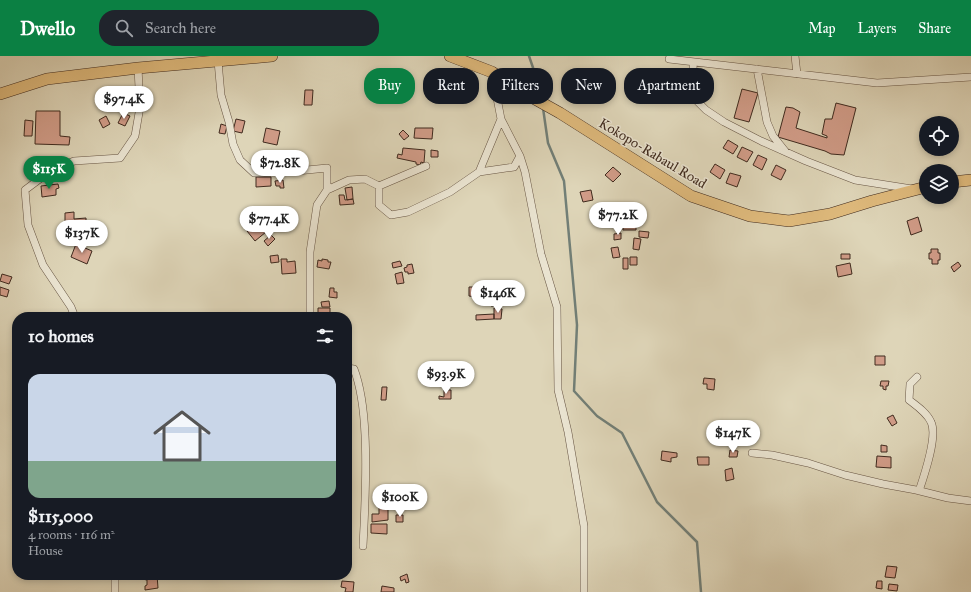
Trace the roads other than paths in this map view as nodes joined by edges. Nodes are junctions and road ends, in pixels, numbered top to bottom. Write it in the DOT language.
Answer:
graph roads {
  1 [pos="272,56"];
  2 [pos="450,56"];
  3 [pos="795,56"];
  4 [pos="669,59"];
  5 [pos="218,61"];
  6 [pos="693,62"];
  7 [pos="138,68"];
  8 [pos="757,69"];
  9 [pos="487,70"];
  10 [pos="798,74"];
  11 [pos="971,77"];
  12 [pos="0,94"];
  13 [pos="498,104"];
  14 [pos="544,104"];
  15 [pos="501,119"];
  16 [pos="785,151"];
  17 [pos="520,156"];
  18 [pos="426,166"];
  19 [pos="479,172"];
  20 [pos="971,180"];
  21 [pos="959,181"];
  22 [pos="379,186"];
  23 [pos="919,189"];
  24 [pos="327,190"];
  25 [pos="914,190"];
  26 [pos="73,312"];
  27 [pos="310,312"];
  28 [pos="352,369"];
  29 [pos="917,377"];
  30 [pos="752,453"];
  31 [pos="919,491"];
  32 [pos="971,501"];
  33 [pos="363,546"];
  34 [pos="115,580"];
  35 [pos="115,592"];
  36 [pos="584,592"];
  1 -- 5 [label="main road"];
  2 -- 9 [label="main road, Kokopo-Rabaul Road"];
  3 -- 10 [label="street"];
  4 -- 6 [label="street"];
  5 -- 7 [label="main road"];
  5 -- 24 [label="street"];
  6 -- 8 [label="street"];
  6 -- 16 [label="street"];
  7 -- 12 [label="main road"];
  7 -- 26 [label="street"];
  8 -- 10 [label="street"];
  8 -- 16 [label="street"];
  10 -- 11 [label="street"];
  13 -- 15 [label="street"];
  14 -- 25 [label="main road, Kokopo-Rabaul Road"];
  15 -- 17 [label="street"];
  15 -- 19 [label="street"];
  16 -- 25 [label="street"];
  17 -- 19 [label="street"];
  17 -- 36 [label="street"];
  18 -- 22 [label="street"];
  19 -- 22 [label="street"];
  20 -- 21 [label="main road"];
  22 -- 24 [label="street"];
  23 -- 25 [label="main road, Kokopo-Rabaul Road"];
  24 -- 27 [label="street"];
  28 -- 33 [label="street"];
  29 -- 31 [label="street"];
  30 -- 31 [label="street"];
  31 -- 32 [label="street"];
  34 -- 35 [label="street"];
}
